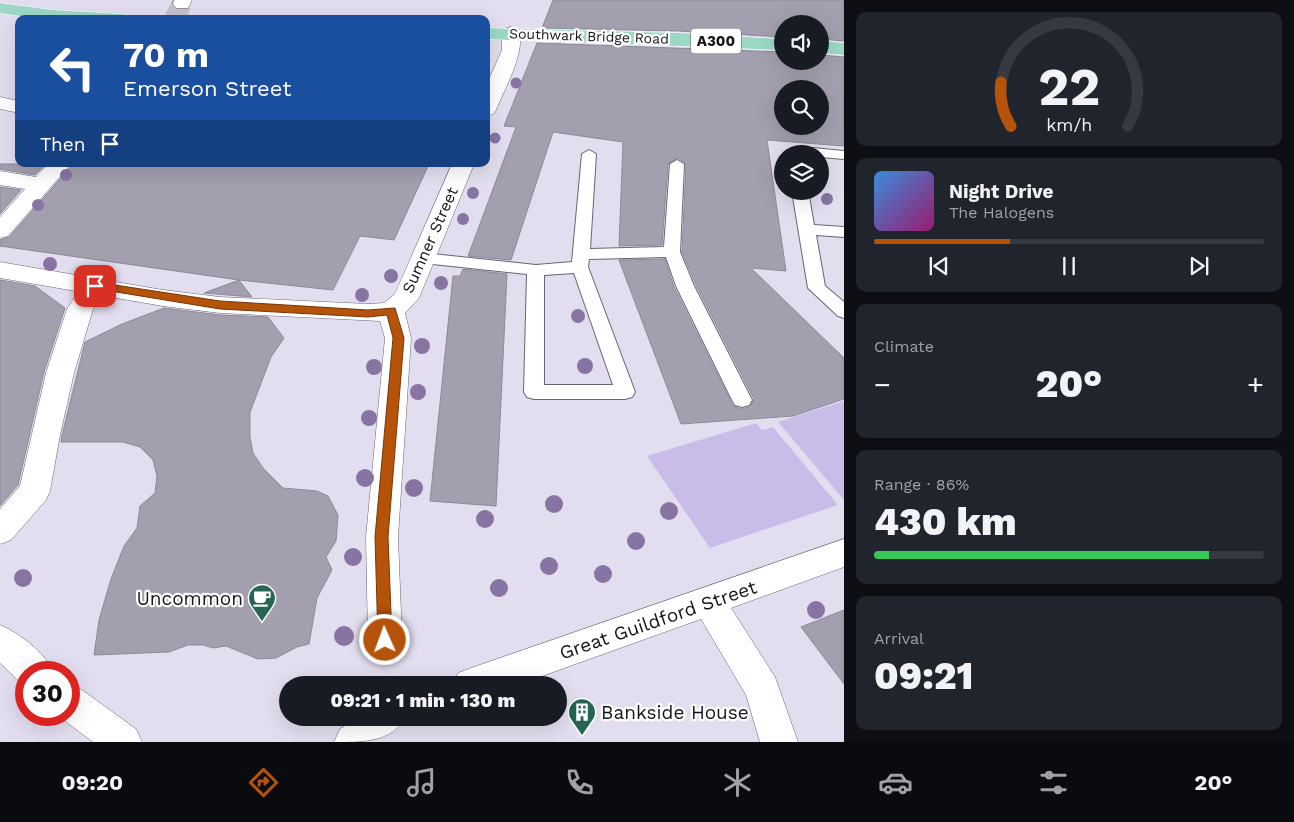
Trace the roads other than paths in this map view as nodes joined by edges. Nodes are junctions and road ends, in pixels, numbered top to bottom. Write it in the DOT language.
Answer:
graph roads {
  1 [pos="0,8"];
  2 [pos="52,15"];
  3 [pos="490,33"];
  4 [pos="511,33"];
  5 [pos="774,45"];
  6 [pos="829,48"];
  7 [pos="844,49"];
  8 [pos="490,100"];
  9 [pos="0,104"];
  10 [pos="15,106"];
  11 [pos="589,154"];
  12 [pos="829,154"];
  13 [pos="844,155"];
  14 [pos="677,164"];
  15 [pos="57,167"];
  16 [pos="462,167"];
  17 [pos="0,178"];
  18 [pos="42,185"];
  19 [pos="802,200"];
  20 [pos="808,229"];
  21 [pos="0,231"];
  22 [pos="844,232"];
  23 [pos="672,252"];
  24 [pos="423,258"];
  25 [pos="581,260"];
  26 [pos="0,270"];
  27 [pos="536,270"];
  28 [pos="95,286"];
  29 [pos="391,311"];
  30 [pos="844,312"];
  31 [pos="742,400"];
  32 [pos="0,531"];
  33 [pos="844,553"];
  34 [pos="709,602"];
  35 [pos="385,640"];
  36 [pos="0,641"];
  37 [pos="23,661"];
  38 [pos="497,676"];
  39 [pos="80,710"];
  40 [pos="376,726"];
  41 [pos="123,742"];
  42 [pos="353,742"];
  43 [pos="779,742"];
  1 -- 2 [label="main road"];
  3 -- 4 [label="main road, Southwark Bridge Road / A300"];
  4 -- 5 [label="main road, Southwark Bridge Road / A300"];
  4 -- 8 [label="street"];
  6 -- 7 [label="main road"];
  9 -- 10 [label="street"];
  11 -- 25 [label="lane"];
  12 -- 13 [label="lane"];
  14 -- 23 [label="lane"];
  15 -- 18 [label="street"];
  16 -- 24 [label="street, Sumner Street"];
  17 -- 18 [label="street"];
  18 -- 21 [label="street"];
  19 -- 20 [label="lane"];
  20 -- 22 [label="lane"];
  20 -- 30 [label="lane"];
  23 -- 25 [label="lane"];
  23 -- 31 [label="lane"];
  24 -- 27 [label="lane"];
  24 -- 29 [label="street, Sumner Street"];
  25 -- 27 [label="lane"];
  25 -- 27 [label="lane"];
  26 -- 28 [label="street"];
  28 -- 29 [label="street"];
  28 -- 32 [label="street"];
  29 -- 35 [label="street, Sumner Street"];
  33 -- 34 [label="street, Great Guildford Street"];
  34 -- 38 [label="street, Great Guildford Street"];
  34 -- 43 [label="street"];
  36 -- 37 [label="street"];
  39 -- 41 [label="street"];
  40 -- 42 [label="street"];
}
